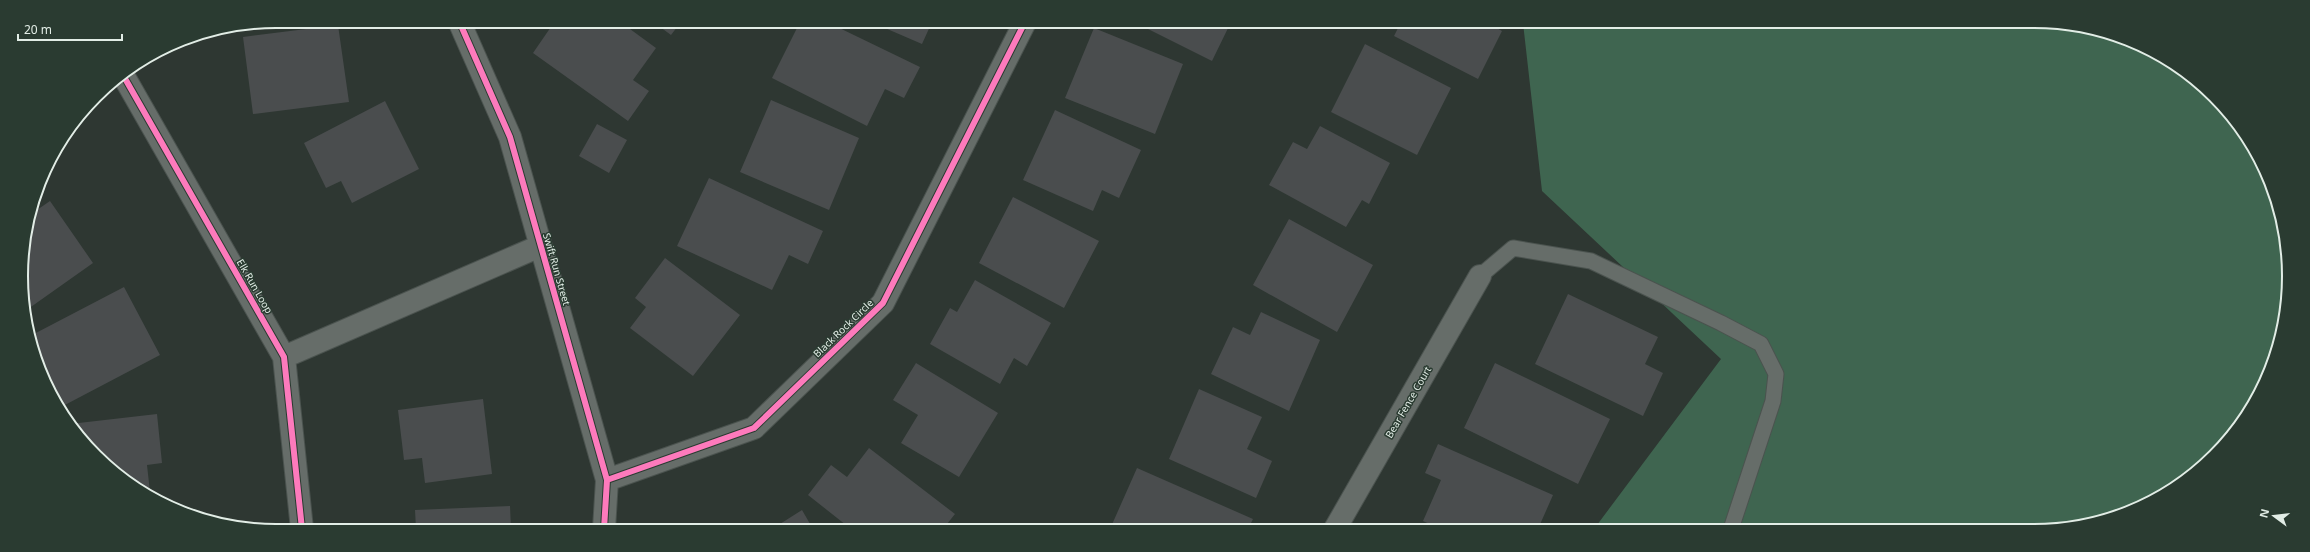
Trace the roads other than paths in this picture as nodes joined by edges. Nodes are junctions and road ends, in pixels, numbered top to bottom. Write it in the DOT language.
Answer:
graph roads {
  1 [pos="462,28"];
  2 [pos="1022,28"];
  3 [pos="125,79"];
  4 [pos="540,246"];
  5 [pos="1480,276"];
  6 [pos="284,357"];
  7 [pos="607,480"];
  8 [pos="301,524"];
  9 [pos="604,524"];
  10 [pos="1338,524"];
  11 [pos="1733,524"];
  1 -- 4 [label="street, Swift Run Street"];
  2 -- 7 [label="street, Black Rock Circle"];
  3 -- 6 [label="street, Elk Run Loop"];
  4 -- 6 [label="street"];
  4 -- 7 [label="street, Swift Run Street"];
  5 -- 10 [label="street, Bear Fence Court"];
  5 -- 11 [label="lane"];
  6 -- 8 [label="street, Elk Run Loop"];
  7 -- 9 [label="street, Swift Run Street"];
}
